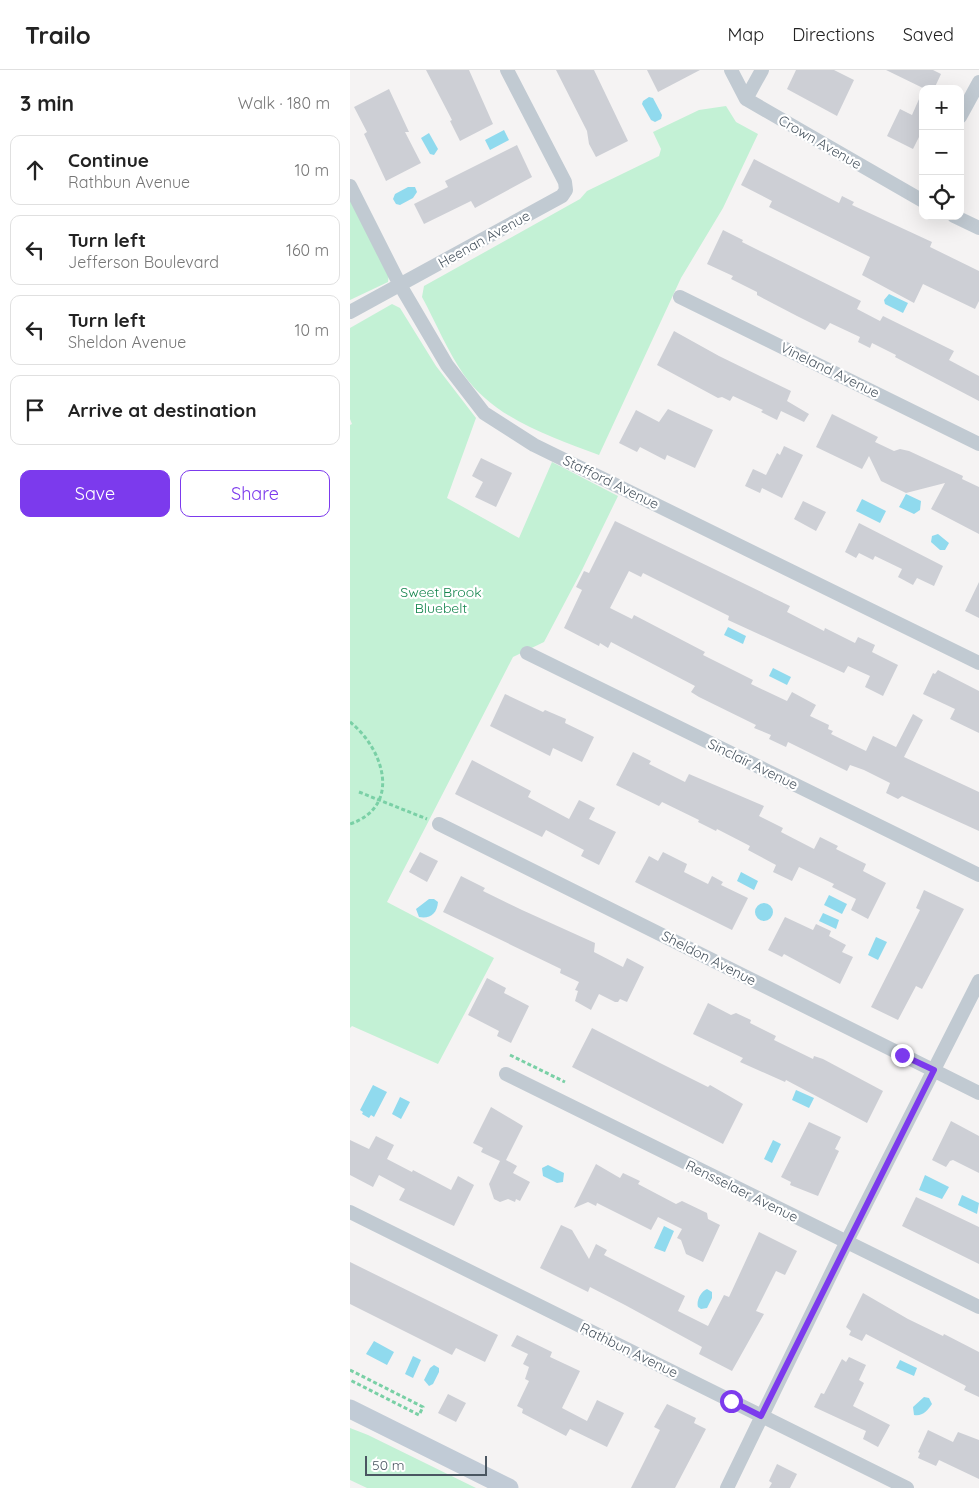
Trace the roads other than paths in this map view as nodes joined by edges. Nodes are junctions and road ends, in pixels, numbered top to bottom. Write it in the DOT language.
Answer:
graph roads {
  1 [pos="507,70"];
  2 [pos="731,70"];
  3 [pos="762,70"];
  4 [pos="979,82"];
  5 [pos="746,99"];
  6 [pos="964,110"];
  7 [pos="350,186"];
  8 [pos="919,195"];
  9 [pos="962,220"];
  10 [pos="979,228"];
  11 [pos="400,285"];
  12 [pos="680,297"];
  13 [pos="350,312"];
  14 [pos="979,444"];
  15 [pos="527,653"];
  16 [pos="979,663"];
  17 [pos="439,824"];
  18 [pos="979,876"];
  19 [pos="979,981"];
  20 [pos="934,1070"];
  21 [pos="506,1074"];
  22 [pos="979,1093"];
  23 [pos="350,1212"];
  24 [pos="846,1243"];
  25 [pos="979,1307"];
  26 [pos="350,1409"];
  27 [pos="761,1416"];
  28 [pos="509,1488"];
  29 [pos="727,1488"];
  30 [pos="907,1488"];
  1 -- 11 [label="street, Heenan Avenue"];
  2 -- 5 [label="street"];
  3 -- 5 [label="street"];
  4 -- 6 [label="street"];
  5 -- 8 [label="street, Crown Avenue"];
  7 -- 11 [label="street, Stafford Avenue"];
  9 -- 10 [label="street"];
  11 -- 13 [label="street, Heenan Avenue"];
  11 -- 16 [label="street, Stafford Avenue"];
  12 -- 14 [label="street, Vineland Avenue"];
  15 -- 18 [label="street, Sinclair Avenue"];
  17 -- 20 [label="street, Sheldon Avenue"];
  19 -- 20 [label="street"];
  20 -- 22 [label="street, Sheldon Avenue"];
  20 -- 24 [label="street"];
  21 -- 24 [label="street, Rensselaer Avenue"];
  23 -- 27 [label="street, Rathbun Avenue"];
  24 -- 25 [label="street, Rensselaer Avenue"];
  24 -- 27 [label="street"];
  26 -- 28 [label="main road"];
  27 -- 29 [label="street"];
  27 -- 30 [label="street, Rathbun Avenue"];
}
